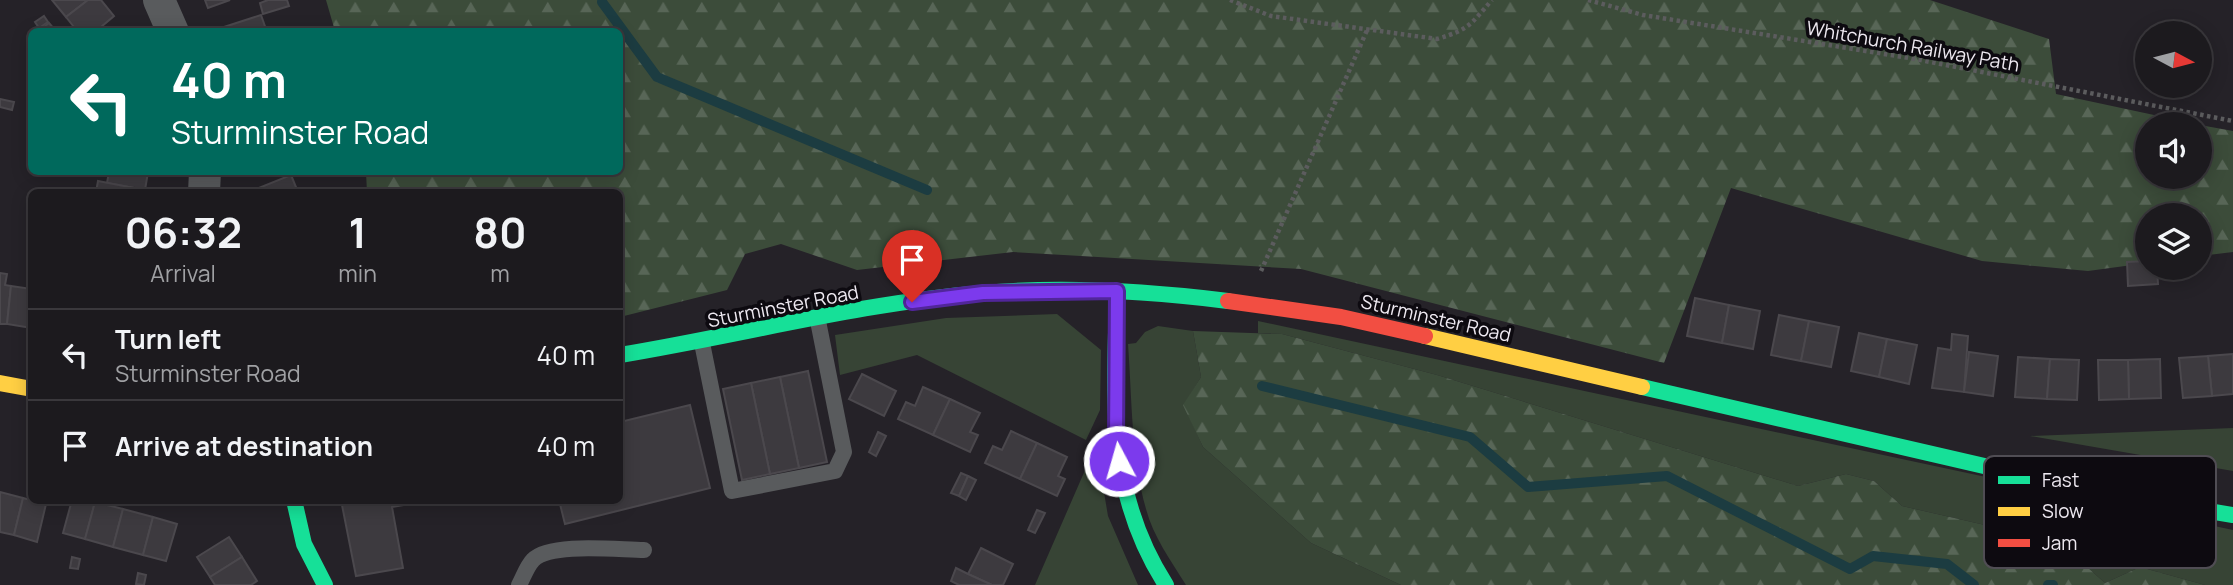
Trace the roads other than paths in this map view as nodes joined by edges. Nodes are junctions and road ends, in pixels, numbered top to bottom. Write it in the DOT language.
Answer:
graph roads {
  1 [pos="159,0"];
  2 [pos="171,28"];
  3 [pos="1117,291"];
  4 [pos="818,321"];
  5 [pos="702,342"];
  6 [pos="623,355"];
  7 [pos="0,383"];
  8 [pos="28,388"];
  9 [pos="1984,466"];
  10 [pos="294,504"];
  11 [pos="643,550"];
  12 [pos="326,585"];
  13 [pos="519,585"];
  14 [pos="1167,585"];
  1 -- 2 [label="street"];
  3 -- 4 [label="street, Sturminster Road"];
  3 -- 9 [label="street, Sturminster Road"];
  3 -- 14 [label="street"];
  4 -- 5 [label="street, Sturminster Road"];
  4 -- 5 [label="lane"];
  5 -- 6 [label="street, Sturminster Road"];
  7 -- 8 [label="street"];
  10 -- 12 [label="street"];
  11 -- 13 [label="lane"];
}
